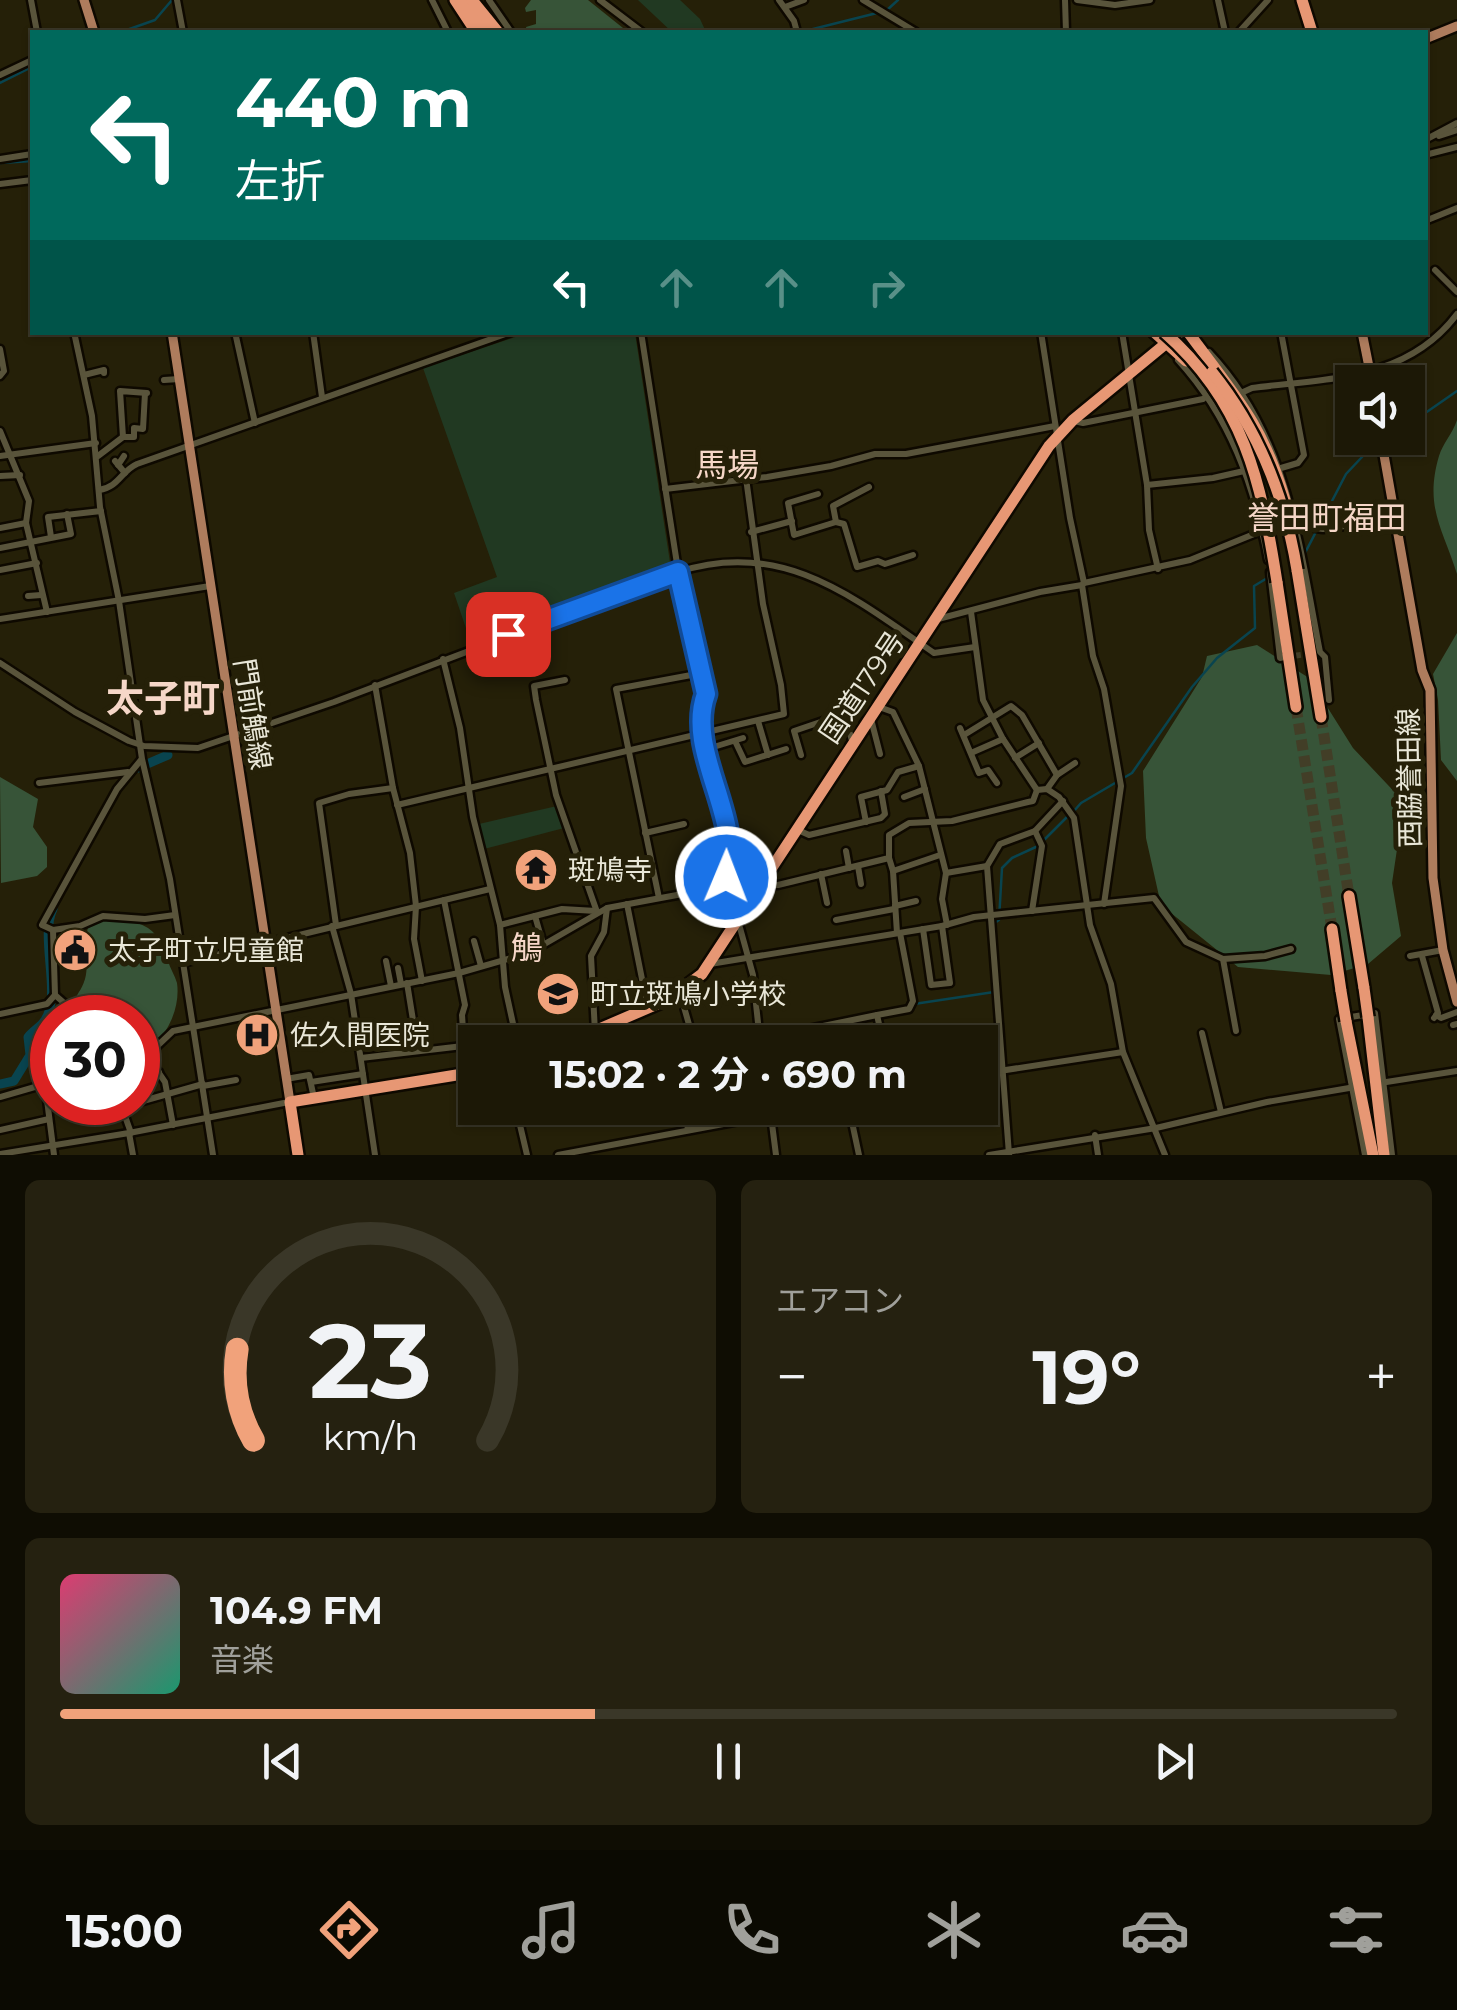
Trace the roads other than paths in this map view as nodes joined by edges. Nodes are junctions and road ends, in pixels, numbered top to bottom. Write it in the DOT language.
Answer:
graph roads {
  1 [pos="31,0"];
  2 [pos="84,0"];
  3 [pos="177,0"];
  4 [pos="432,0"];
  5 [pos="451,0"];
  6 [pos="463,0"];
  7 [pos="472,0"];
  8 [pos="489,0"];
  9 [pos="600,0"];
  10 [pos="804,0"];
  11 [pos="863,0"];
  12 [pos="1065,0"];
  13 [pos="1077,0"];
  14 [pos="1150,0"];
  15 [pos="1218,0"];
  16 [pos="1268,0"];
  17 [pos="1302,0"];
  18 [pos="782,3"];
  19 [pos="1457,26"];
  20 [pos="38,30"];
  21 [pos="93,30"];
  22 [pos="183,30"];
  23 [pos="447,30"];
  24 [pos="464,30"];
  25 [pos="474,30"];
  26 [pos="485,30"];
  27 [pos="496,30"];
  28 [pos="510,30"];
  29 [pos="639,30"];
  30 [pos="796,30"];
  31 [pos="913,30"];
  32 [pos="1066,30"];
  33 [pos="1225,30"];
  34 [pos="1241,30"];
  35 [pos="1311,30"];
  36 [pos="1428,38"];
  37 [pos="30,61"];
  38 [pos="0,76"];
  39 [pos="1457,126"];
  40 [pos="1428,139"];
  41 [pos="1457,147"];
  42 [pos="30,154"];
  43 [pos="1428,154"];
  44 [pos="0,159"];
  45 [pos="30,180"];
  46 [pos="0,184"];
  47 [pos="1457,208"];
  48 [pos="1428,220"];
  49 [pos="1436,270"];
  50 [pos="1457,292"];
  51 [pos="1457,314"];
  52 [pos="75,335"];
  53 [pos="172,335"];
  54 [pos="236,335"];
  55 [pos="313,335"];
  56 [pos="642,335"];
  57 [pos="1041,335"];
  58 [pos="1122,335"];
  59 [pos="1185,335"];
  60 [pos="1185,335"];
  61 [pos="1283,335"];
  62 [pos="1363,335"];
  63 [pos="483,337"];
  64 [pos="1164,338"];
  65 [pos="0,348"];
  66 [pos="1368,365"];
  67 [pos="1395,365"];
  68 [pos="104,373"];
  69 [pos="1128,374"];
  70 [pos="84,375"];
  71 [pos="0,376"];
  72 [pos="164,380"];
  73 [pos="179,380"];
  74 [pos="1335,380"];
  75 [pos="140,382"];
  76 [pos="1292,383"];
  77 [pos="144,393"];
  78 [pos="1240,395"];
  79 [pos="322,396"];
  80 [pos="1206,397"];
  81 [pos="1219,408"];
  82 [pos="1134,412"];
  83 [pos="1073,420"];
  84 [pos="255,423"];
  85 [pos="0,430"];
  86 [pos="1056,431"];
  87 [pos="123,437"];
  88 [pos="96,443"];
  89 [pos="189,446"];
  90 [pos="1384,455"];
  91 [pos="0,456"];
  92 [pos="10,456"];
  93 [pos="124,456"];
  94 [pos="97,457"];
  95 [pos="1281,468"];
  96 [pos="1244,472"];
  97 [pos="126,473"];
  98 [pos="20,475"];
  99 [pos="0,476"];
  100 [pos="746,478"];
  101 [pos="1147,485"];
  102 [pos="869,487"];
  103 [pos="100,490"];
  104 [pos="665,490"];
  105 [pos="818,494"];
  106 [pos="102,511"];
  107 [pos="68,514"];
  108 [pos="1396,519"];
  109 [pos="792,522"];
  110 [pos="836,522"];
  111 [pos="1291,522"];
  112 [pos="26,523"];
  113 [pos="0,528"];
  114 [pos="1262,531"];
  115 [pos="751,532"];
  116 [pos="52,537"];
  117 [pos="32,542"];
  118 [pos="0,548"];
  119 [pos="913,554"];
  120 [pos="1273,556"];
  121 [pos="757,562"];
  122 [pos="37,563"];
  123 [pos="1158,569"];
  124 [pos="0,570"];
  125 [pos="678,572"];
  126 [pos="1083,584"];
  127 [pos="210,586"];
  128 [pos="42,595"];
  129 [pos="28,596"];
  130 [pos="120,600"];
  131 [pos="46,612"];
  132 [pos="970,612"];
  133 [pos="936,619"];
  134 [pos="0,620"];
  135 [pos="921,644"];
  136 [pos="975,647"];
  137 [pos="1282,658"];
  138 [pos="443,659"];
  139 [pos="0,663"];
  140 [pos="702,673"];
  141 [pos="565,680"];
  142 [pos="375,686"];
  143 [pos="1329,700"];
  144 [pos="1296,706"];
  145 [pos="879,707"];
  146 [pos="1321,717"];
  147 [pos="871,718"];
  148 [pos="992,718"];
  149 [pos="758,722"];
  150 [pos="703,736"];
  151 [pos="234,737"];
  152 [pos="1003,739"];
  153 [pos="1039,744"];
  154 [pos="140,745"];
  155 [pos="854,745"];
  156 [pos="786,748"];
  157 [pos="707,749"];
  158 [pos="631,752"];
  159 [pos="971,753"];
  160 [pos="880,754"];
  161 [pos="768,755"];
  162 [pos="801,755"];
  163 [pos="1015,758"];
  164 [pos="143,763"];
  165 [pos="1075,764"];
  166 [pos="918,766"];
  167 [pos="549,771"];
  168 [pos="130,772"];
  169 [pos="1057,775"];
  170 [pos="39,783"];
  171 [pos="997,784"];
  172 [pos="393,788"];
  173 [pos="468,788"];
  174 [pos="925,789"];
  175 [pos="1047,789"];
  176 [pos="1036,790"];
  177 [pos="881,791"];
  178 [pos="904,797"];
  179 [pos="1063,801"];
  180 [pos="398,805"];
  181 [pos="866,822"];
  182 [pos="933,822"];
  183 [pos="684,824"];
  184 [pos="797,830"];
  185 [pos="1035,831"];
  186 [pos="645,832"];
  187 [pos="846,851"];
  188 [pos="940,856"];
  189 [pos="888,858"];
  190 [pos="988,866"];
  191 [pos="854,867"];
  192 [pos="893,871"];
  193 [pos="946,873"];
  194 [pos="821,874"];
  195 [pos="762,883"];
  196 [pos="861,884"];
  197 [pos="728,886"];
  198 [pos="490,889"];
  199 [pos="1349,896"];
  200 [pos="659,898"];
  201 [pos="444,900"];
  202 [pos="916,901"];
  203 [pos="627,904"];
  204 [pos="827,904"];
  205 [pos="1104,904"];
  206 [pos="416,906"];
  207 [pos="1087,906"];
  208 [pos="607,908"];
  209 [pos="894,908"];
  210 [pos="1032,911"];
  211 [pos="597,912"];
  212 [pos="175,915"];
  213 [pos="536,916"];
  214 [pos="991,916"];
  215 [pos="738,920"];
  216 [pos="836,920"];
  217 [pos="334,925"];
  218 [pos="500,925"];
  219 [pos="944,925"];
  220 [pos="923,929"];
  221 [pos="1332,929"];
  222 [pos="53,930"];
  223 [pos="899,933"];
  224 [pos="474,941"];
  225 [pos="264,943"];
  226 [pos="543,944"];
  227 [pos="1291,950"];
  228 [pos="1442,950"];
  229 [pos="1410,956"];
  230 [pos="1422,956"];
  231 [pos="747,958"];
  232 [pos="1223,959"];
  233 [pos="386,961"];
  234 [pos="502,962"];
  235 [pos="183,963"];
  236 [pos="709,965"];
  237 [pos="481,966"];
  238 [pos="398,968"];
  239 [pos="459,973"];
  240 [pos="422,981"];
  241 [pos="404,984"];
  242 [pos="391,986"];
  243 [pos="680,993"];
  244 [pos="350,994"];
  245 [pos="55,995"];
  246 [pos="1457,1002"];
  247 [pos="30,1008"];
  248 [pos="275,1008"];
  249 [pos="648,1009"];
  250 [pos="1457,1012"];
  251 [pos="0,1014"];
  252 [pos="878,1014"];
  253 [pos="463,1025"];
  254 [pos="514,1025"];
  255 [pos="595,1025"];
  256 [pos="611,1025"];
  257 [pos="689,1025"];
  258 [pos="758,1025"];
  259 [pos="830,1025"];
  260 [pos="880,1025"];
  261 [pos="194,1027"];
  262 [pos="1236,1030"];
  263 [pos="1202,1034"];
  264 [pos="160,1040"];
  265 [pos="458,1047"];
  266 [pos="418,1051"];
  267 [pos="1123,1052"];
  268 [pos="360,1058"];
  269 [pos="1002,1070"];
  270 [pos="998,1071"];
  271 [pos="1457,1071"];
  272 [pos="363,1074"];
  273 [pos="160,1075"];
  274 [pos="458,1075"];
  275 [pos="286,1079"];
  276 [pos="236,1080"];
  277 [pos="312,1082"];
  278 [pos="1379,1083"];
  279 [pos="203,1085"];
  280 [pos="1357,1087"];
  281 [pos="30,1088"];
  282 [pos="366,1090"];
  283 [pos="167,1094"];
  284 [pos="0,1096"];
  285 [pos="160,1096"];
  286 [pos="314,1098"];
  287 [pos="290,1102"];
  288 [pos="1221,1112"];
  289 [pos="208,1117"];
  290 [pos="30,1123"];
  291 [pos="173,1124"];
  292 [pos="50,1125"];
  293 [pos="127,1125"];
  294 [pos="520,1125"];
  295 [pos="687,1125"];
  296 [pos="710,1125"];
  297 [pos="772,1125"];
  298 [pos="853,1125"];
  299 [pos="1156,1128"];
  300 [pos="0,1130"];
  301 [pos="688,1130"];
  302 [pos="130,1133"];
  303 [pos="1094,1135"];
  304 [pos="52,1146"];
  305 [pos="1009,1153"];
  306 [pos="0,1154"];
  307 [pos="54,1155"];
  308 [pos="133,1155"];
  309 [pos="213,1155"];
  310 [pos="298,1155"];
  311 [pos="376,1155"];
  312 [pos="527,1155"];
  313 [pos="558,1155"];
  314 [pos="776,1155"];
  315 [pos="859,1155"];
  316 [pos="990,1155"];
  317 [pos="1098,1155"];
  318 [pos="1165,1155"];
  319 [pos="1369,1155"];
  320 [pos="1384,1155"];
  321 [pos="1392,1155"];
  1 -- 20 [label="street"];
  2 -- 21 [label="main road"];
  3 -- 22 [label="street"];
  4 -- 23 [label="street"];
  5 -- 24 [label="highway"];
  5 -- 25 [label="highway"];
  6 -- 26 [label="highway"];
  7 -- 27 [label="highway"];
  8 -- 28 [label="street"];
  9 -- 29 [label="street"];
  10 -- 18 [label="street"];
  11 -- 31 [label="street"];
  12 -- 32 [label="street"];
  13 -- 14 [label="street"];
  15 -- 33 [label="street"];
  16 -- 34 [label="street"];
  17 -- 35 [label="highway"];
  18 -- 30 [label="street"];
  19 -- 36 [label="main road"];
  37 -- 38 [label="street"];
  39 -- 40 [label="street"];
  41 -- 43 [label="street"];
  42 -- 44 [label="street"];
  45 -- 46 [label="street"];
  47 -- 48 [label="street"];
  49 -- 50 [label="street"];
  51 -- 67 [label="street"];
  52 -- 70 [label="street"];
  53 -- 73 [label="main road, 門前鵤線"];
  54 -- 84 [label="street"];
  55 -- 79 [label="street"];
  56 -- 104 [label="street"];
  57 -- 86 [label="street"];
  58 -- 69 [label="street"];
  59 -- 78 [label="highway"];
  60 -- 111 [label="highway, bridge"];
  61 -- 76 [label="street"];
  62 -- 66 [label="main road"];
  63 -- 79 [label="street"];
  64 -- 69 [label="highway, 国道179号"];
  64 -- 80 [label="street"];
  64 -- 81 [label="highway"];
  64 -- 120 [label="highway, bridge"];
  65 -- 71 [label="street"];
  68 -- 70 [label="street"];
  69 -- 82 [label="street"];
  69 -- 83 [label="highway, 国道179号"];
  70 -- 88 [label="street"];
  72 -- 73 [label="street"];
  73 -- 89 [label="main road, 門前鵤線"];
  74 -- 76 [label="street"];
  75 -- 77 [label="street"];
  76 -- 78 [label="street"];
  76 -- 95 [label="street"];
  77 -- 87 [label="street"];
  77 -- 87 [label="street"];
  78 -- 95 [label="street"];
  78 -- 111 [label="highway, bridge"];
  79 -- 84 [label="street"];
  80 -- 81 [label="street"];
  80 -- 82 [label="street"];
  81 -- 96 [label="street"];
  81 -- 120 [label="highway, bridge"];
  82 -- 83 [label="street"];
  82 -- 101 [label="street"];
  83 -- 86 [label="highway, 国道179号"];
  84 -- 89 [label="street"];
  85 -- 92 [label="street"];
  86 -- 100 [label="street"];
  86 -- 126 [label="street"];
  86 -- 133 [label="highway, 国道179号"];
  87 -- 94 [label="street"];
  88 -- 92 [label="street"];
  88 -- 94 [label="street"];
  89 -- 97 [label="street"];
  89 -- 127 [label="main road, 門前鵤線"];
  90 -- 108 [label="main road, 西脇誉田線"];
  91 -- 92 [label="street"];
  92 -- 98 [label="street"];
  93 -- 97 [label="street"];
  94 -- 103 [label="street"];
  95 -- 111 [label="street"];
  96 -- 101 [label="street"];
  96 -- 114 [label="street"];
  97 -- 103 [label="street"];
  98 -- 99 [label="street"];
  98 -- 112 [label="street"];
  100 -- 104 [label="street"];
  100 -- 115 [label="street"];
  101 -- 123 [label="street"];
  102 -- 110 [label="street"];
  103 -- 106 [label="street"];
  104 -- 125 [label="street"];
  105 -- 109 [label="street"];
  106 -- 107 [label="street"];
  106 -- 130 [label="street"];
  107 -- 116 [label="street"];
  107 -- 116 [label="street"];
  108 -- 111 [label="street"];
  108 -- 228 [label="main road, 西脇誉田線"];
  109 -- 110 [label="street"];
  109 -- 115 [label="street"];
  110 -- 119 [label="street"];
  111 -- 114 [label="street"];
  111 -- 143 [label="street"];
  111 -- 146 [label="highway, bridge"];
  112 -- 113 [label="street"];
  112 -- 117 [label="street"];
  114 -- 123 [label="street"];
  114 -- 137 [label="street"];
  115 -- 121 [label="street"];
  116 -- 117 [label="street"];
  117 -- 118 [label="street"];
  117 -- 122 [label="street"];
  120 -- 144 [label="highway, bridge"];
  121 -- 125 [label="street"];
  121 -- 135 [label="street"];
  121 -- 149 [label="street"];
  122 -- 124 [label="street"];
  122 -- 128 [label="street"];
  123 -- 126 [label="street"];
  125 -- 138 [label="street"];
  125 -- 140 [label="street"];
  126 -- 132 [label="street"];
  126 -- 205 [label="street"];
  127 -- 130 [label="street"];
  127 -- 151 [label="main road, 門前鵤線"];
  128 -- 129 [label="street"];
  128 -- 131 [label="street"];
  130 -- 131 [label="street"];
  130 -- 154 [label="street"];
  131 -- 134 [label="street"];
  132 -- 133 [label="street"];
  132 -- 136 [label="street"];
  133 -- 135 [label="highway, 国道179号"];
  135 -- 136 [label="street"];
  135 -- 145 [label="highway, 国道179号"];
  136 -- 148 [label="street"];
  138 -- 142 [label="street"];
  138 -- 173 [label="street"];
  139 -- 154 [label="street"];
  140 -- 150 [label="street"];
  140 -- 158 [label="street"];
  141 -- 167 [label="street"];
  142 -- 151 [label="street"];
  142 -- 172 [label="street"];
  145 -- 147 [label="highway, 国道179号"];
  145 -- 166 [label="street"];
  147 -- 155 [label="highway, 国道179号"];
  147 -- 160 [label="street"];
  148 -- 152 [label="street"];
  148 -- 153 [label="street"];
  148 -- 159 [label="street"];
  149 -- 150 [label="street"];
  149 -- 161 [label="street"];
  150 -- 157 [label="street"];
  150 -- 158 [label="street"];
  151 -- 154 [label="street"];
  151 -- 225 [label="main road, 門前鵤線"];
  152 -- 159 [label="street"];
  152 -- 163 [label="street"];
  153 -- 163 [label="street"];
  153 -- 169 [label="street"];
  154 -- 164 [label="street"];
  155 -- 162 [label="street"];
  155 -- 184 [label="highway, 国道179号"];
  156 -- 161 [label="street"];
  157 -- 161 [label="street"];
  157 -- 197 [label="street"];
  158 -- 167 [label="street"];
  158 -- 186 [label="street"];
  159 -- 171 [label="street"];
  163 -- 176 [label="street"];
  164 -- 168 [label="street"];
  164 -- 212 [label="street"];
  165 -- 169 [label="street"];
  166 -- 174 [label="street"];
  166 -- 177 [label="street"];
  167 -- 173 [label="street"];
  167 -- 211 [label="street"];
  168 -- 170 [label="street"];
  168 -- 222 [label="street"];
  169 -- 175 [label="street"];
  172 -- 180 [label="street"];
  172 -- 217 [label="street"];
  173 -- 180 [label="street"];
  173 -- 198 [label="street"];
  174 -- 178 [label="street"];
  174 -- 182 [label="street"];
  175 -- 176 [label="street"];
  175 -- 179 [label="street"];
  176 -- 182 [label="street"];
  177 -- 181 [label="street"];
  177 -- 181 [label="street"];
  179 -- 185 [label="street"];
  179 -- 207 [label="street"];
  180 -- 206 [label="street"];
  181 -- 184 [label="street"];
  182 -- 188 [label="street"];
  182 -- 189 [label="street"];
  183 -- 186 [label="street"];
  184 -- 195 [label="highway, 国道179号"];
  185 -- 190 [label="street"];
  185 -- 210 [label="street"];
  186 -- 200 [label="street"];
  187 -- 191 [label="street"];
  188 -- 192 [label="street"];
  188 -- 193 [label="street"];
  189 -- 191 [label="street"];
  189 -- 192 [label="street"];
  190 -- 193 [label="street"];
  190 -- 214 [label="street"];
  191 -- 194 [label="street"];
  191 -- 196 [label="street"];
  192 -- 209 [label="street"];
  193 -- 219 [label="street"];
  194 -- 195 [label="street"];
  194 -- 204 [label="street"];
  195 -- 197 [label="street"];
  195 -- 215 [label="highway, 国道179号"];
  197 -- 200 [label="street"];
  197 -- 215 [label="street"];
  198 -- 201 [label="street"];
  198 -- 218 [label="street"];
  199 -- 320 [label="highway, bridge"];
  200 -- 203 [label="street"];
  201 -- 206 [label="street"];
  201 -- 239 [label="street"];
  202 -- 209 [label="street"];
  203 -- 208 [label="street"];
  203 -- 249 [label="street"];
  205 -- 207 [label="street"];
  205 -- 232 [label="street"];
  206 -- 217 [label="street"];
  206 -- 240 [label="street"];
  207 -- 210 [label="street"];
  207 -- 267 [label="street"];
  208 -- 211 [label="street"];
  208 -- 255 [label="street"];
  209 -- 216 [label="street"];
  209 -- 223 [label="street"];
  210 -- 214 [label="street"];
  211 -- 213 [label="street"];
  211 -- 226 [label="street"];
  212 -- 222 [label="street"];
  212 -- 235 [label="street"];
  213 -- 218 [label="street"];
  213 -- 226 [label="street"];
  214 -- 219 [label="street"];
  214 -- 269 [label="street"];
  215 -- 231 [label="street"];
  215 -- 236 [label="highway, 国道179号"];
  217 -- 225 [label="street"];
  217 -- 244 [label="street"];
  218 -- 234 [label="street"];
  219 -- 220 [label="street"];
  219 -- 220 [label="street"];
  220 -- 223 [label="street"];
  221 -- 319 [label="highway, bridge"];
  222 -- 245 [label="street"];
  223 -- 231 [label="street"];
  223 -- 252 [label="street"];
  224 -- 237 [label="street"];
  225 -- 235 [label="street"];
  225 -- 248 [label="main road, 門前鵤線"];
  226 -- 234 [label="street"];
  227 -- 232 [label="street"];
  228 -- 230 [label="street"];
  228 -- 246 [label="main road, 西脇誉田線"];
  229 -- 230 [label="street"];
  230 -- 250 [label="street"];
  231 -- 236 [label="street"];
  231 -- 258 [label="street"];
  232 -- 262 [label="street"];
  233 -- 242 [label="street"];
  234 -- 237 [label="street"];
  234 -- 254 [label="street"];
  235 -- 261 [label="street"];
  236 -- 243 [label="highway, 国道179号"];
  237 -- 239 [label="street"];
  238 -- 241 [label="street"];
  239 -- 240 [label="street"];
  239 -- 253 [label="street"];
  240 -- 241 [label="street"];
  241 -- 242 [label="street"];
  241 -- 266 [label="street"];
  242 -- 244 [label="street"];
  243 -- 249 [label="highway, 国道179号"];
  243 -- 257 [label="street"];
  244 -- 248 [label="street"];
  244 -- 268 [label="street"];
  247 -- 251 [label="street"];
  248 -- 261 [label="street"];
  248 -- 275 [label="main road, 門前鵤線"];
  249 -- 256 [label="highway, 国道179号"];
  252 -- 259 [label="street"];
  252 -- 260 [label="street"];
  261 -- 264 [label="street"];
  261 -- 279 [label="street"];
  263 -- 288 [label="street"];
  265 -- 266 [label="street"];
  266 -- 268 [label="street"];
  267 -- 269 [label="street"];
  267 -- 299 [label="street"];
  268 -- 272 [label="street"];
  269 -- 270 [label="street"];
  269 -- 305 [label="street"];
  271 -- 278 [label="street"];
  272 -- 277 [label="street"];
  272 -- 282 [label="street"];
  273 -- 283 [label="street"];
  274 -- 282 [label="highway"];
  275 -- 277 [label="street"];
  275 -- 287 [label="main road, 門前鵤線"];
  276 -- 279 [label="street"];
  277 -- 286 [label="street"];
  278 -- 280 [label="street"];
  278 -- 280 [label="street"];
  278 -- 321 [label="street"];
  279 -- 283 [label="street"];
  279 -- 289 [label="street"];
  280 -- 288 [label="street"];
  280 -- 319 [label="street"];
  281 -- 284 [label="street"];
  282 -- 286 [label="highway"];
  282 -- 311 [label="street"];
  283 -- 285 [label="street"];
  283 -- 291 [label="street"];
  286 -- 287 [label="highway"];
  287 -- 289 [label="street"];
  287 -- 310 [label="highway"];
  288 -- 299 [label="street"];
  289 -- 291 [label="street"];
  289 -- 309 [label="street"];
  290 -- 300 [label="street"];
  291 -- 302 [label="street"];
  292 -- 304 [label="street"];
  293 -- 302 [label="street"];
  294 -- 312 [label="street"];
  295 -- 301 [label="street"];
  296 -- 301 [label="street"];
  297 -- 314 [label="street"];
  298 -- 315 [label="street"];
  299 -- 303 [label="street"];
  299 -- 318 [label="street"];
  301 -- 313 [label="street"];
  302 -- 304 [label="street"];
  302 -- 308 [label="street"];
  303 -- 305 [label="street"];
  303 -- 317 [label="street"];
  304 -- 306 [label="street"];
  304 -- 307 [label="street"];
  305 -- 316 [label="street"];
}
